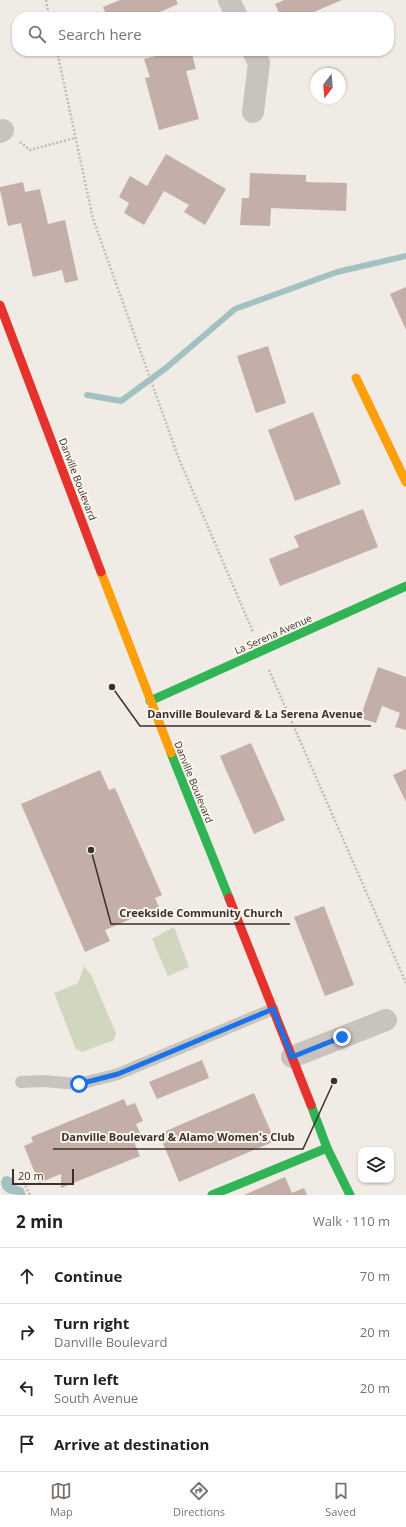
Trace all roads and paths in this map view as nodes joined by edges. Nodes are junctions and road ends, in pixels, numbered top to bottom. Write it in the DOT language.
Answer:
graph roads {
  1 [pos="46,0"];
  2 [pos="229,0"];
  3 [pos="48,12"];
  4 [pos="235,12"];
  5 [pos="58,56"];
  6 [pos="256,56"];
  7 [pos="253,112"];
  8 [pos="2,131"];
  9 [pos="75,138"];
  10 [pos="0,306"];
  11 [pos="356,378"];
  12 [pos="406,482"];
  13 [pos="406,586"];
  14 [pos="262,652"];
  15 [pos="150,702"];
  16 [pos="406,983"];
  17 [pos="273,1009"];
  18 [pos="386,1020"];
  19 [pos="292,1057"];
  20 [pos="21,1082"];
  21 [pos="327,1148"];
  22 [pos="20,1175"];
  23 [pos="30,1195"];
  24 [pos="212,1195"];
  25 [pos="350,1195"];
  1 -- 3 [label="path"];
  2 -- 4 [label="street"];
  5 -- 9 [label="path"];
  6 -- 7 [label="street"];
  8 -- 9 [label="path"];
  9 -- 14 [label="path"];
  10 -- 15 [label="main road, Danville Boulevard"];
  11 -- 12 [label="main road"];
  13 -- 14 [label="main road, La Serena Avenue"];
  14 -- 15 [label="main road, La Serena Avenue"];
  14 -- 16 [label="path"];
  15 -- 17 [label="main road, Danville Boulevard"];
  17 -- 19 [label="main road, Danville Boulevard"];
  17 -- 20 [label="lane"];
  18 -- 19 [label="street"];
  19 -- 21 [label="main road, Danville Boulevard"];
  21 -- 24 [label="main road"];
  21 -- 25 [label="main road, Danville Boulevard"];
  22 -- 23 [label="path"];
}
